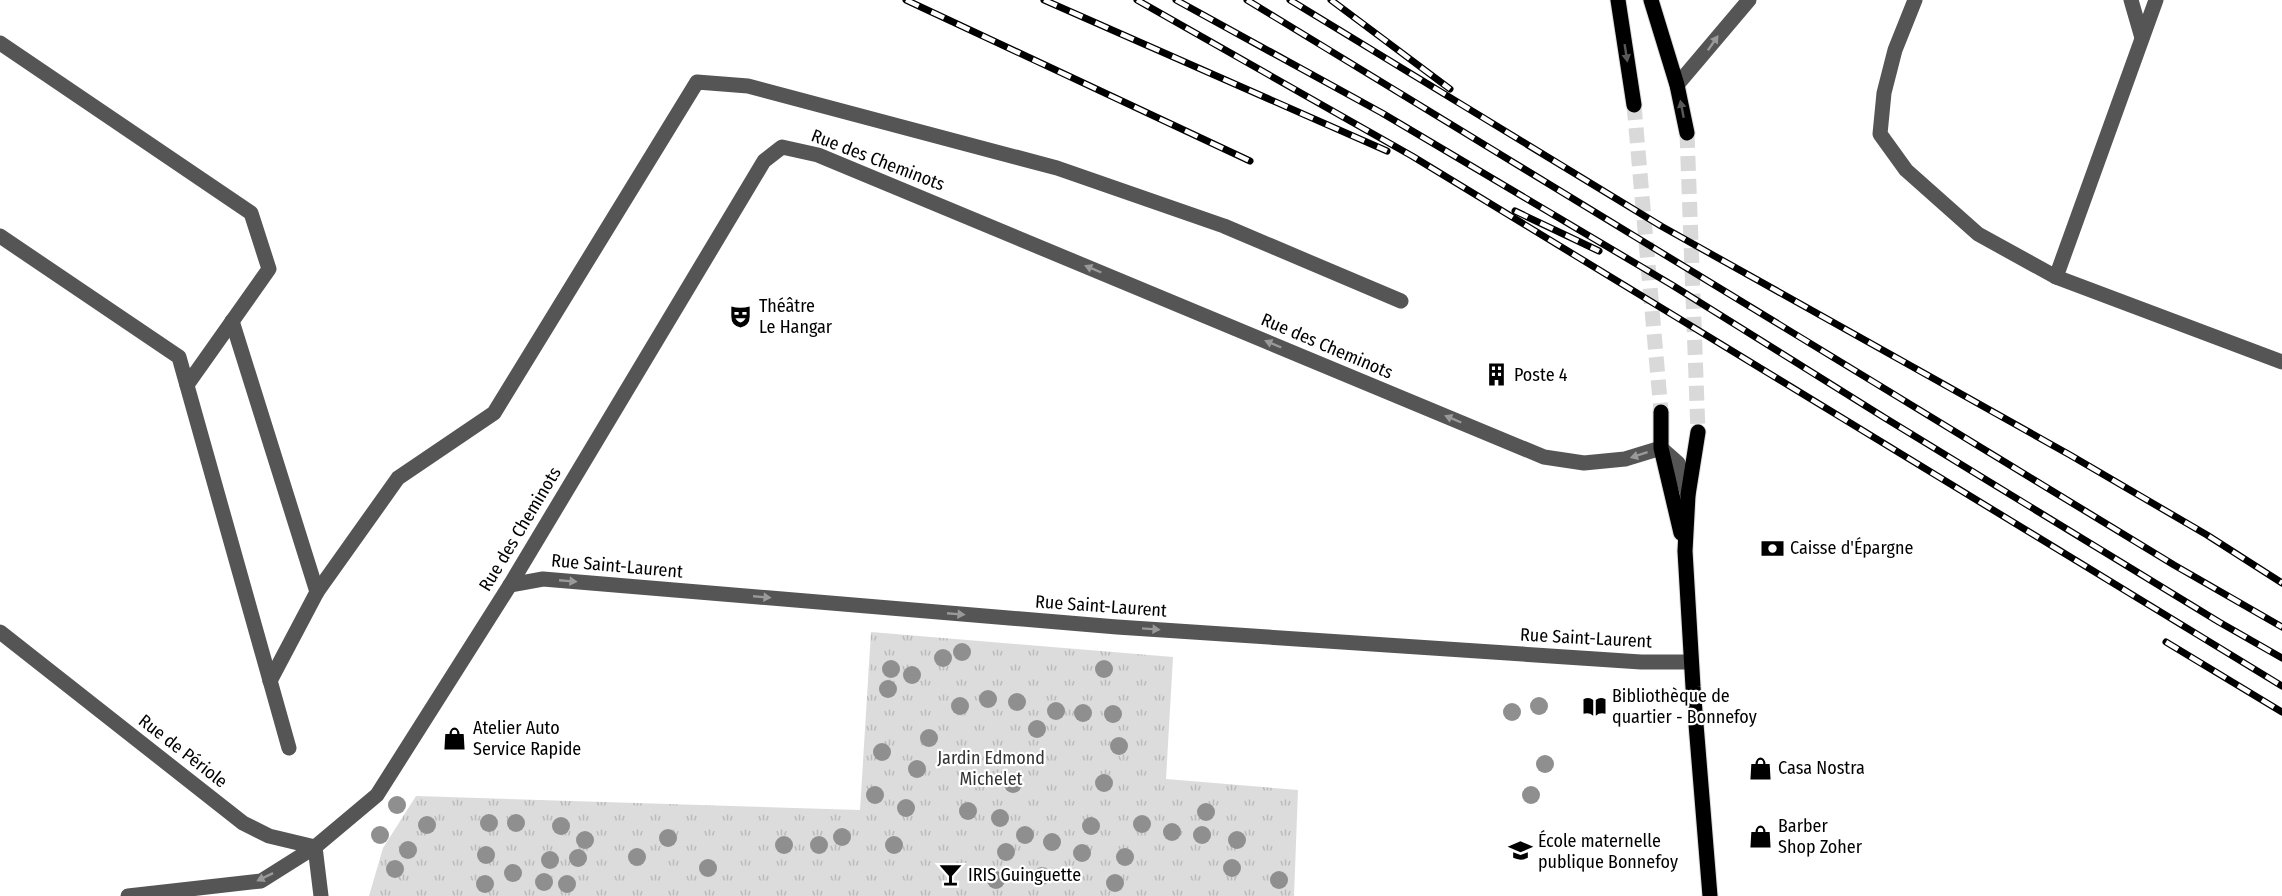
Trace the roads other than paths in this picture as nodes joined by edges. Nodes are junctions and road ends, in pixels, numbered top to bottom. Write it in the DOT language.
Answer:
graph roads {
  1 [pos="1618,0"];
  2 [pos="1651,0"];
  3 [pos="1749,0"];
  4 [pos="1915,0"];
  5 [pos="2131,0"];
  6 [pos="2156,0"];
  7 [pos="2142,38"];
  8 [pos="0,44"];
  9 [pos="1677,85"];
  10 [pos="1634,105"];
  11 [pos="1687,133"];
  12 [pos="0,236"];
  13 [pos="2056,277"];
  14 [pos="1401,301"];
  15 [pos="232,321"];
  16 [pos="2282,362"];
  17 [pos="187,385"];
  18 [pos="1661,412"];
  19 [pos="1698,432"];
  20 [pos="1661,448"];
  21 [pos="1688,495"];
  22 [pos="1685,551"];
  23 [pos="510,585"];
  24 [pos="317,592"];
  25 [pos="0,632"];
  26 [pos="1691,662"];
  27 [pos="270,681"];
  28 [pos="289,748"];
  29 [pos="315,847"];
  30 [pos="128,896"];
  31 [pos="321,896"];
  32 [pos="1710,896"];
  1 -- 10 [label="main road, one-way"];
  2 -- 9 [label="main road"];
  9 -- 3 [label="street, one-way"];
  4 -- 13 [label="street"];
  5 -- 7 [label="street"];
  6 -- 7 [label="street"];
  7 -- 13 [label="street"];
  8 -- 15 [label="street"];
  11 -- 9 [label="main road, one-way"];
  12 -- 17 [label="street"];
  13 -- 16 [label="street"];
  14 -- 24 [label="street"];
  15 -- 17 [label="street"];
  15 -- 24 [label="street"];
  17 -- 27 [label="street"];
  18 -- 20 [label="main road"];
  19 -- 21 [label="main road"];
  20 -- 21 [label="street"];
  20 -- 22 [label="main road"];
  20 -- 23 [label="street, Rue des Cheminots, one-way"];
  21 -- 22 [label="main road"];
  22 -- 26 [label="main road"];
  23 -- 26 [label="street, Rue Saint-Laurent, one-way"];
  23 -- 29 [label="street, Rue des Cheminots"];
  24 -- 27 [label="street"];
  25 -- 29 [label="street, Rue de Périole"];
  26 -- 32 [label="main road"];
  27 -- 28 [label="street"];
  29 -- 30 [label="street, Rue des Cheminots, one-way"];
  29 -- 31 [label="street"];
}
